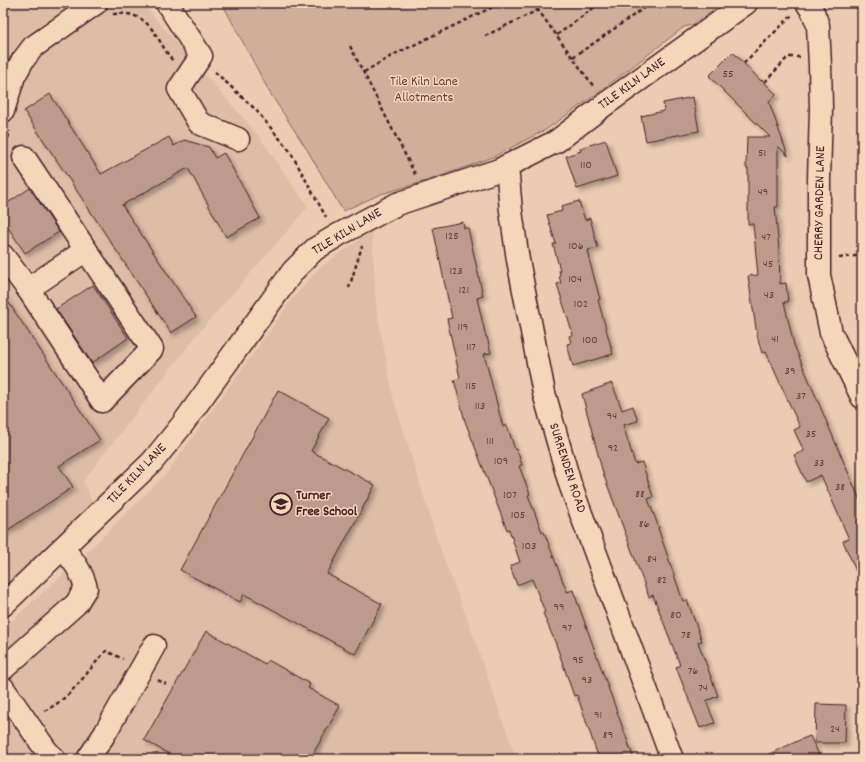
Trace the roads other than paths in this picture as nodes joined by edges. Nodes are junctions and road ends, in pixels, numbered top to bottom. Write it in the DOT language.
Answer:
graph roads {
  1 [pos="167,3"];
  2 [pos="746,3"];
  3 [pos="800,8"];
  4 [pos="103,9"];
  5 [pos="7,121"];
  6 [pos="238,139"];
  7 [pos="24,157"];
  8 [pos="507,166"];
  9 [pos="86,250"];
  10 [pos="3,256"];
  11 [pos="28,288"];
  12 [pos="862,397"];
  13 [pos="63,549"];
  14 [pos="3,605"];
  15 [pos="154,646"];
  16 [pos="3,669"];
  17 [pos="3,688"];
  18 [pos="54,759"];
  19 [pos="88,759"];
  20 [pos="672,759"];
  1 -- 6 [label="street"];
  2 -- 8 [label="street, TILE KILN LANE"];
  3 -- 12 [label="street, CHERRY GARDEN LANE"];
  4 -- 5 [label="street"];
  7 -- 9 [label="street"];
  8 -- 13 [label="street, TILE KILN LANE"];
  8 -- 20 [label="street, SURRENDEN ROAD"];
  9 -- 11 [label="street"];
  9 -- 11 [label="street"];
  10 -- 11 [label="street"];
  13 -- 14 [label="street, TILE KILN LANE"];
  13 -- 16 [label="street"];
  15 -- 19 [label="street"];
  17 -- 18 [label="street"];
}
